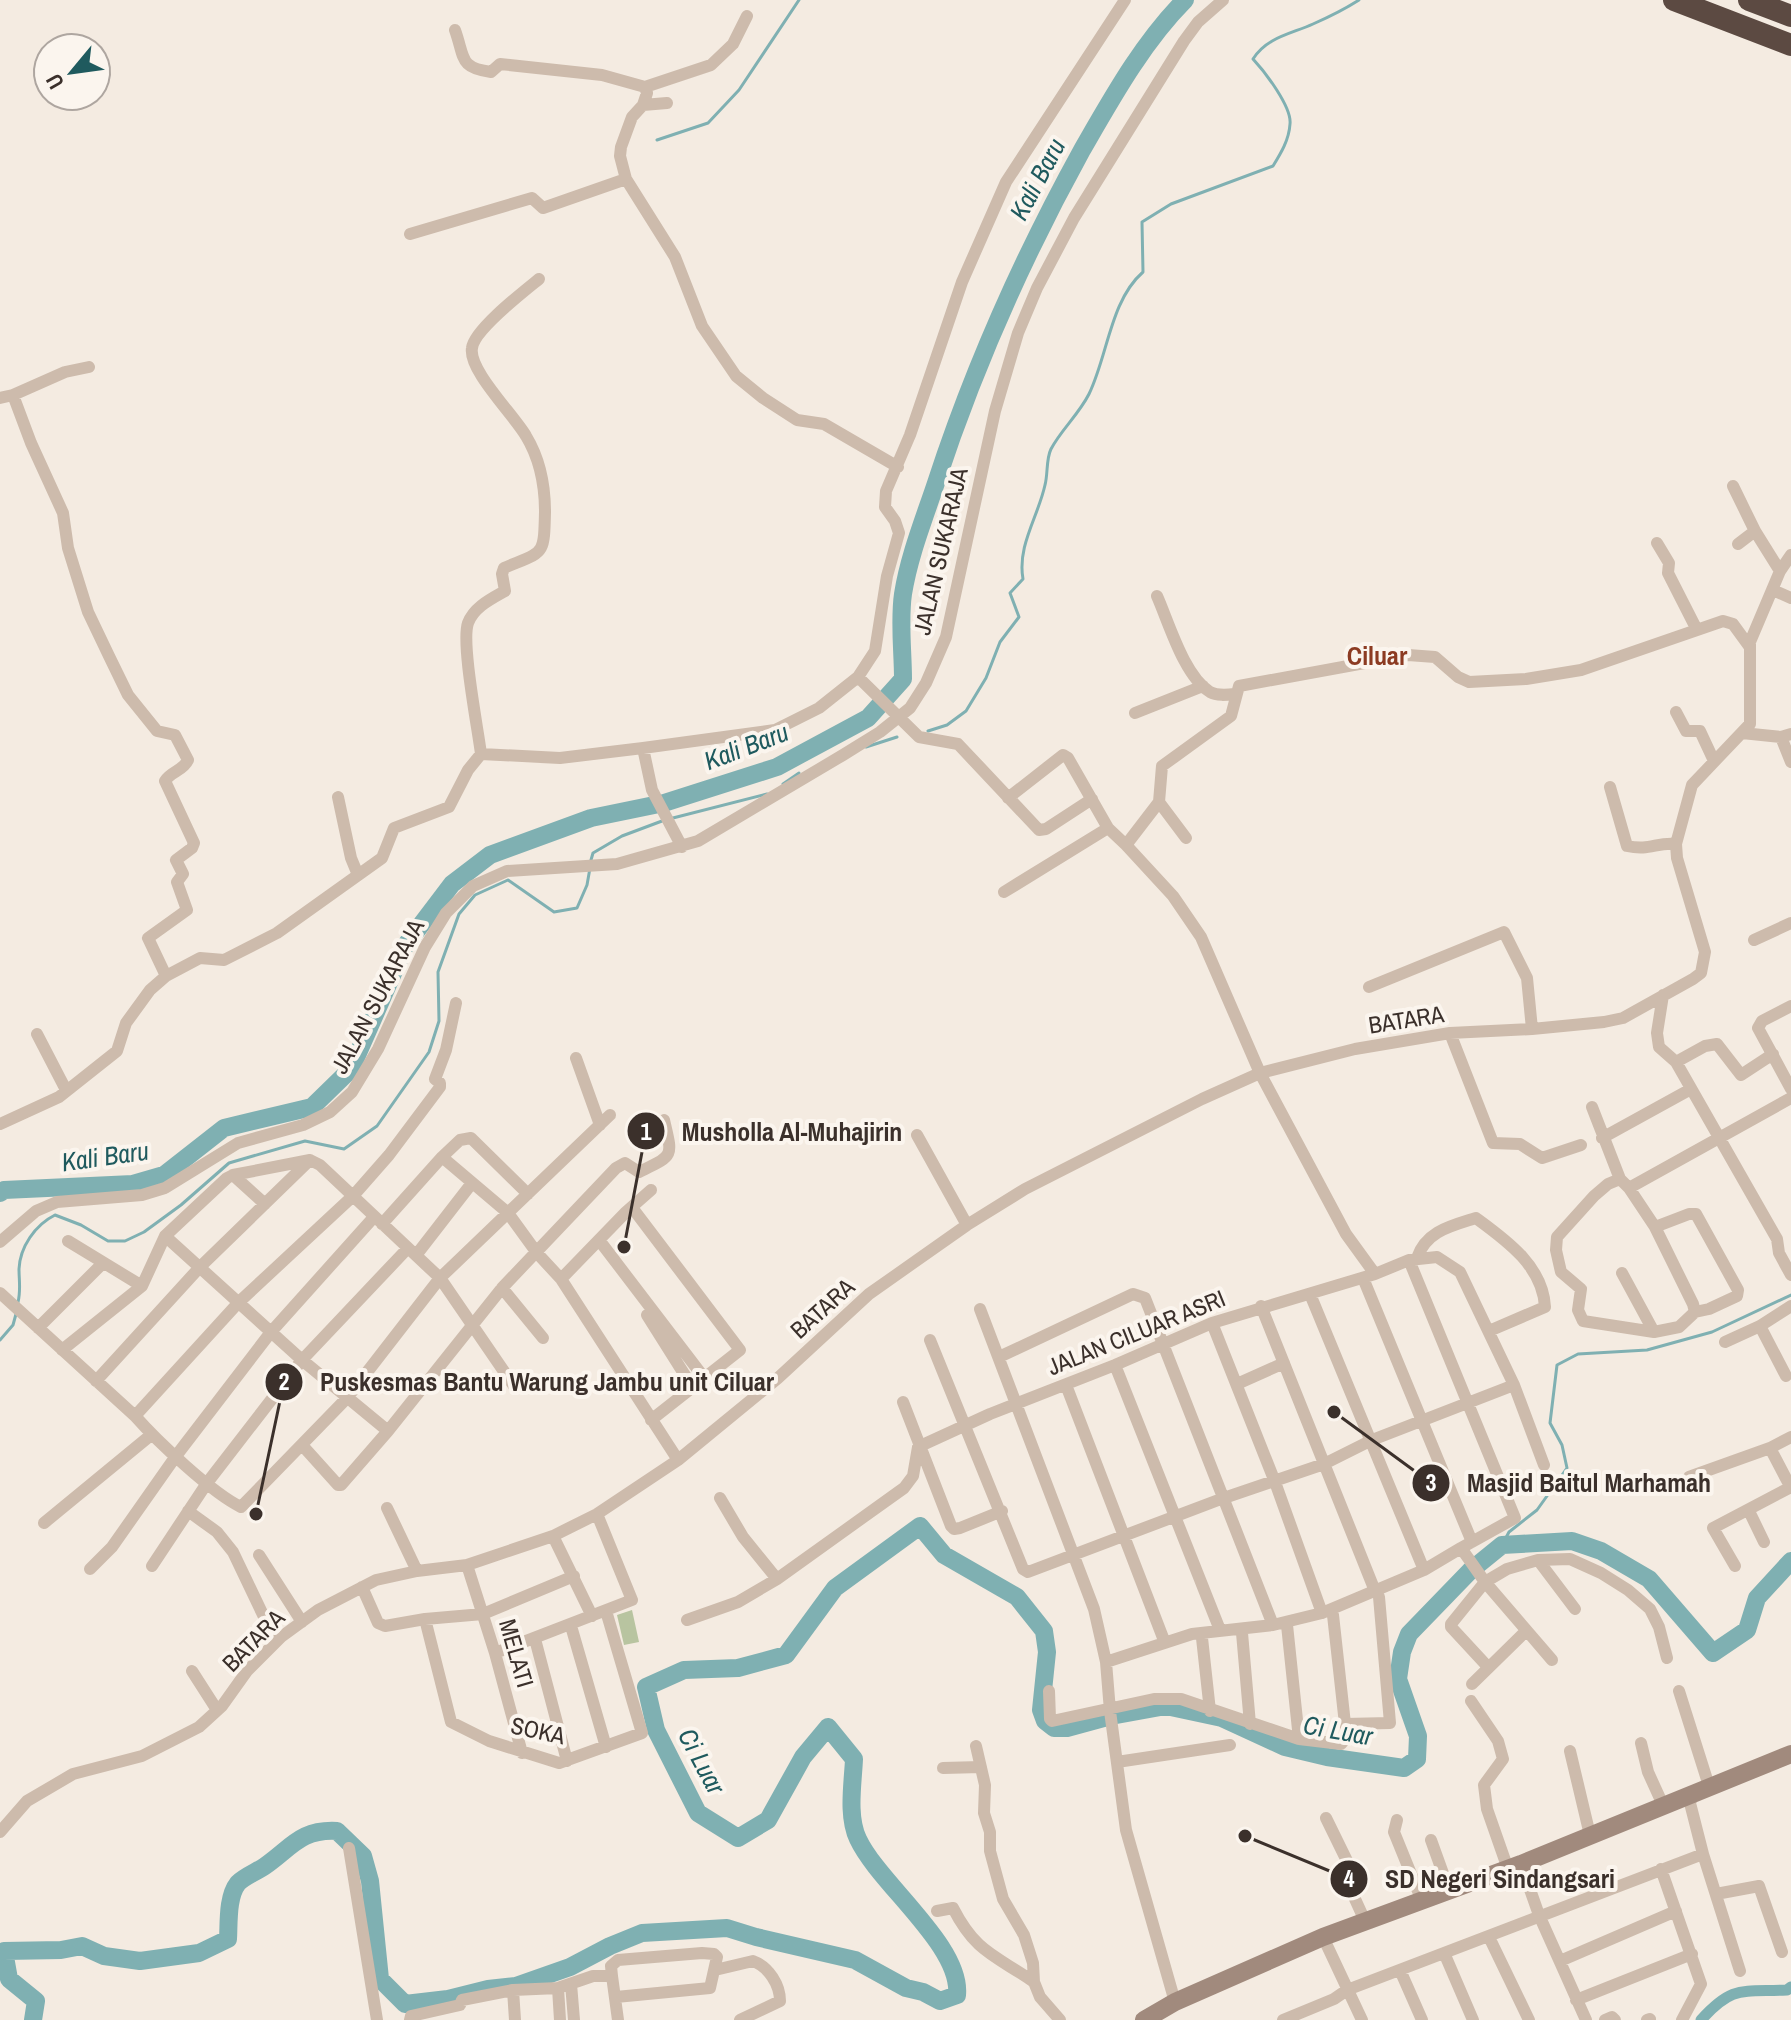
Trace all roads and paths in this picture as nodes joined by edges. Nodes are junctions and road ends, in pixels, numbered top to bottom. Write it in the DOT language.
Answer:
graph roads {
  1 [pos="1125,0"];
  2 [pos="1223,0"];
  3 [pos="1674,0"];
  4 [pos="1749,0"];
  5 [pos="747,16"];
  6 [pos="1791,16"];
  7 [pos="455,30"];
  8 [pos="1791,45"];
  9 [pos="645,87"];
  10 [pos="667,103"];
  11 [pos="643,105"];
  12 [pos="626,179"];
  13 [pos="410,234"];
  14 [pos="539,279"];
  15 [pos="89,367"];
  16 [pos="6,396"];
  17 [pos="898,467"];
  18 [pos="1733,486"];
  19 [pos="1755,531"];
  20 [pos="1657,543"];
  21 [pos="1738,544"];
  22 [pos="1791,555"];
  23 [pos="1780,571"];
  24 [pos="1773,590"];
  25 [pos="1157,596"];
  26 [pos="1791,598"];
  27 [pos="1697,630"];
  28 [pos="1749,646"];
  29 [pos="858,677"];
  30 [pos="1203,686"];
  31 [pos="1235,694"];
  32 [pos="1676,712"];
  33 [pos="1135,713"];
  34 [pos="897,718"];
  35 [pos="1742,733"];
  36 [pos="1786,736"];
  37 [pos="643,748"];
  38 [pos="481,754"];
  39 [pos="1714,761"];
  40 [pos="1791,762"];
  41 [pos="1610,787"];
  42 [pos="338,797"];
  43 [pos="1008,798"];
  44 [pos="1092,799"];
  45 [pos="1159,802"];
  46 [pos="1108,828"];
  47 [pos="1186,838"];
  48 [pos="1676,844"];
  49 [pos="1126,845"];
  50 [pos="682,847"];
  51 [pos="358,875"];
  52 [pos="1004,892"];
  53 [pos="1791,923"];
  54 [pos="1754,940"];
  55 [pos="166,976"];
  56 [pos="1369,987"];
  57 [pos="1663,995"];
  58 [pos="456,1003"];
  59 [pos="1791,1006"];
  60 [pos="1532,1029"];
  61 [pos="1450,1033"];
  62 [pos="37,1034"];
  63 [pos="1773,1054"];
  64 [pos="576,1058"];
  65 [pos="1676,1062"];
  66 [pos="1260,1073"];
  67 [pos="1691,1089"];
  68 [pos="1791,1089"];
  69 [pos="66,1090"];
  70 [pos="1791,1098"];
  71 [pos="1592,1107"];
  72 [pos="610,1115"];
  73 [pos="664,1120"];
  74 [pos="0,1124"];
  75 [pos="600,1125"];
  76 [pos="917,1135"];
  77 [pos="1602,1138"];
  78 [pos="1719,1138"];
  79 [pos="1581,1145"];
  80 [pos="442,1157"];
  81 [pos="310,1160"];
  82 [pos="233,1175"];
  83 [pos="472,1183"];
  84 [pos="1625,1183"];
  85 [pos="651,1190"];
  86 [pos="528,1194"];
  87 [pos="353,1196"];
  88 [pos="265,1204"];
  89 [pos="630,1209"];
  90 [pos="508,1213"];
  91 [pos="378,1221"];
  92 [pos="967,1225"];
  93 [pos="1655,1227"];
  94 [pos="165,1236"];
  95 [pos="599,1240"];
  96 [pos="68,1241"];
  97 [pos="0,1242"];
  98 [pos="412,1251"];
  99 [pos="537,1253"];
  100 [pos="1413,1259"];
  101 [pos="103,1263"];
  102 [pos="200,1267"];
  103 [pos="1622,1273"];
  104 [pos="624,1274"];
  105 [pos="1791,1275"];
  106 [pos="1369,1276"];
  107 [pos="440,1278"];
  108 [pos="561,1279"];
  109 [pos="142,1286"];
  110 [pos="502,1288"];
  111 [pos="1310,1294"];
  112 [pos="3,1295"];
  113 [pos="239,1302"];
  114 [pos="1261,1306"];
  115 [pos="1791,1306"];
  116 [pos="980,1309"];
  117 [pos="1695,1312"];
  118 [pos="1212,1323"];
  119 [pos="1760,1326"];
  120 [pos="473,1327"];
  121 [pos="38,1328"];
  122 [pos="1489,1331"];
  123 [pos="271,1332"];
  124 [pos="1654,1332"];
  125 [pos="543,1338"];
  126 [pos="930,1340"];
  127 [pos="1725,1342"];
  128 [pos="1162,1345"];
  129 [pos="62,1350"];
  130 [pos="999,1357"];
  131 [pos="302,1360"];
  132 [pos="1284,1363"];
  133 [pos="1115,1365"];
  134 [pos="1786,1376"];
  135 [pos="705,1379"];
  136 [pos="96,1381"];
  137 [pos="1237,1384"];
  138 [pos="1066,1385"];
  139 [pos="1514,1385"];
  140 [pos="514,1386"];
  141 [pos="693,1388"];
  142 [pos="347,1398"];
  143 [pos="903,1402"];
  144 [pos="1468,1403"];
  145 [pos="1016,1404"];
  146 [pos="135,1416"];
  147 [pos="651,1420"];
  148 [pos="1421,1422"];
  149 [pos="964,1425"];
  150 [pos="388,1431"];
  151 [pos="151,1435"];
  152 [pos="1791,1437"];
  153 [pos="1372,1440"];
  154 [pos="302,1445"];
  155 [pos="918,1447"];
  156 [pos="1770,1448"];
  157 [pos="176,1456"];
  158 [pos="678,1460"];
  159 [pos="1324,1464"];
  160 [pos="1544,1465"];
  161 [pos="1689,1477"];
  162 [pos="1275,1482"];
  163 [pos="207,1483"];
  164 [pos="1791,1488"];
  165 [pos="720,1498"];
  166 [pos="1221,1499"];
  167 [pos="387,1508"];
  168 [pos="188,1511"];
  169 [pos="1002,1511"];
  170 [pos="1749,1511"];
  171 [pos="597,1514"];
  172 [pos="1175,1517"];
  173 [pos="44,1523"];
  174 [pos="553,1536"];
  175 [pos="1124,1537"];
  176 [pos="1764,1542"];
  177 [pos="1466,1549"];
  178 [pos="259,1555"];
  179 [pos="1074,1556"];
  180 [pos="1538,1560"];
  181 [pos="467,1565"];
  182 [pos="152,1566"];
  183 [pos="1735,1566"];
  184 [pos="90,1569"];
  185 [pos="1424,1570"];
  186 [pos="417,1571"];
  187 [pos="574,1576"];
  188 [pos="777,1579"];
  189 [pos="1484,1581"];
  190 [pos="362,1587"];
  191 [pos="1377,1594"];
  192 [pos="1575,1609"];
  193 [pos="606,1611"];
  194 [pos="483,1614"];
  195 [pos="1328,1614"];
  196 [pos="592,1616"];
  197 [pos="425,1619"];
  198 [pos="687,1620"];
  199 [pos="302,1622"];
  200 [pos="1280,1625"];
  201 [pos="571,1626"];
  202 [pos="1220,1630"];
  203 [pos="1526,1631"];
  204 [pos="1242,1633"];
  205 [pos="281,1637"];
  206 [pos="1202,1638"];
  207 [pos="535,1639"];
  208 [pos="1165,1643"];
  209 [pos="495,1653"];
  210 [pos="1667,1658"];
  211 [pos="1552,1660"];
  212 [pos="1106,1662"];
  213 [pos="1488,1667"];
  214 [pos="192,1671"];
  215 [pos="1472,1684"];
  216 [pos="1049,1691"];
  217 [pos="1679,1691"];
  218 [pos="1471,1701"];
  219 [pos="217,1710"];
  220 [pos="1110,1711"];
  221 [pos="1210,1711"];
  222 [pos="1250,1724"];
  223 [pos="1345,1724"];
  224 [pos="1299,1739"];
  225 [pos="1641,1743"];
  226 [pos="1230,1745"];
  227 [pos="976,1746"];
  228 [pos="606,1747"];
  229 [pos="1570,1751"];
  230 [pos="522,1753"];
  231 [pos="1791,1754"];
  232 [pos="567,1761"];
  233 [pos="1117,1762"];
  234 [pos="981,1767"];
  235 [pos="943,1768"];
  236 [pos="1702,1789"];
  237 [pos="1663,1805"];
  238 [pos="1326,1818"];
  239 [pos="1397,1820"];
  240 [pos="0,1832"];
  241 [pos="1590,1835"];
  242 [pos="1431,1840"];
  243 [pos="349,1848"];
  244 [pos="1703,1854"];
  245 [pos="1514,1866"];
  246 [pos="1661,1869"];
  247 [pos="1449,1890"];
  248 [pos="1716,1894"];
  249 [pos="1422,1901"];
  250 [pos="937,1911"];
  251 [pos="1676,1911"];
  252 [pos="1539,1915"];
  253 [pos="1365,1921"];
  254 [pos="1323,1937"];
  255 [pos="1489,1937"];
  256 [pos="1782,1952"];
  257 [pos="1692,1954"];
  258 [pos="1445,1955"];
  259 [pos="1560,1961"];
  260 [pos="715,1970"];
  261 [pos="1400,1970"];
  262 [pos="1740,1971"];
  263 [pos="612,1976"];
  264 [pos="1034,1982"];
  265 [pos="564,1986"];
  266 [pos="513,1990"];
  267 [pos="1347,1990"];
  268 [pos="616,1997"];
  269 [pos="1576,2000"];
  270 [pos="1175,2002"];
  271 [pos="460,2005"];
  272 [pos="1299,2017"];
  273 [pos="416,2018"];
  274 [pos="1150,2019"];
  275 [pos="377,2020"];
  276 [pos="462,2020"];
  277 [pos="515,2020"];
  278 [pos="560,2020"];
  279 [pos="574,2020"];
  280 [pos="618,2020"];
  281 [pos="740,2020"];
  282 [pos="1060,2020"];
  283 [pos="1283,2020"];
  284 [pos="1362,2020"];
  285 [pos="1422,2020"];
  286 [pos="1473,2020"];
  287 [pos="1529,2020"];
  288 [pos="1586,2020"];
  289 [pos="1605,2020"];
  290 [pos="1615,2020"];
  291 [pos="1682,2020"];
  1 -- 17 [label="street"];
  2 -- 34 [label="street, JALAN SUKARAJA"];
  3 -- 8 [label="highway"];
  4 -- 6 [label="highway"];
  5 -- 9 [label="street"];
  7 -- 9 [label="street"];
  9 -- 11 [label="street"];
  10 -- 11 [label="street"];
  11 -- 12 [label="street"];
  12 -- 13 [label="street"];
  12 -- 17 [label="street"];
  14 -- 38 [label="street"];
  15 -- 16 [label="street"];
  16 -- 55 [label="street"];
  17 -- 29 [label="street"];
  18 -- 19 [label="street"];
  19 -- 21 [label="street"];
  19 -- 23 [label="street"];
  20 -- 27 [label="street"];
  22 -- 23 [label="street"];
  23 -- 24 [label="street"];
  24 -- 26 [label="street"];
  24 -- 28 [label="street"];
  25 -- 30 [label="street"];
  27 -- 28 [label="street"];
  27 -- 31 [label="street"];
  28 -- 35 [label="street"];
  29 -- 34 [label="street"];
  29 -- 37 [label="street"];
  30 -- 31 [label="street"];
  30 -- 33 [label="street"];
  31 -- 45 [label="street"];
  32 -- 39 [label="street"];
  34 -- 43 [label="street"];
  34 -- 50 [label="street, JALAN SUKARAJA"];
  35 -- 36 [label="street"];
  35 -- 39 [label="street"];
  36 -- 40 [label="street"];
  37 -- 38 [label="street"];
  37 -- 50 [label="street"];
  38 -- 51 [label="street"];
  39 -- 48 [label="street"];
  41 -- 48 [label="street"];
  42 -- 51 [label="street"];
  43 -- 44 [label="street"];
  43 -- 44 [label="street"];
  44 -- 46 [label="street"];
  45 -- 47 [label="street"];
  45 -- 49 [label="street"];
  46 -- 49 [label="street"];
  46 -- 52 [label="street"];
  48 -- 57 [label="street, BATARA"];
  49 -- 66 [label="street"];
  50 -- 97 [label="street, JALAN SUKARAJA"];
  51 -- 55 [label="street"];
  53 -- 54 [label="street"];
  55 -- 69 [label="street"];
  56 -- 60 [label="street"];
  57 -- 60 [label="street, BATARA"];
  57 -- 65 [label="street"];
  58 -- 87 [label="street"];
  59 -- 63 [label="street"];
  60 -- 61 [label="street, BATARA"];
  61 -- 66 [label="street, BATARA"];
  61 -- 79 [label="street"];
  62 -- 69 [label="street"];
  63 -- 65 [label="street"];
  63 -- 68 [label="street"];
  64 -- 75 [label="street"];
  65 -- 67 [label="street"];
  66 -- 92 [label="street, BATARA"];
  66 -- 106 [label="street"];
  67 -- 77 [label="street"];
  67 -- 78 [label="street"];
  69 -- 74 [label="street"];
  70 -- 78 [label="street"];
  71 -- 77 [label="street"];
  72 -- 75 [label="street"];
  73 -- 99 [label="street"];
  75 -- 86 [label="street"];
  76 -- 92 [label="street"];
  77 -- 84 [label="street"];
  78 -- 84 [label="street"];
  78 -- 105 [label="street"];
  80 -- 83 [label="street"];
  80 -- 86 [label="street"];
  80 -- 91 [label="street"];
  81 -- 82 [label="street"];
  81 -- 87 [label="street"];
  81 -- 88 [label="street"];
  82 -- 88 [label="street"];
  82 -- 94 [label="street"];
  83 -- 90 [label="street"];
  83 -- 98 [label="street"];
  84 -- 93 [label="street"];
  84 -- 124 [label="street"];
  85 -- 89 [label="street"];
  86 -- 90 [label="street"];
  87 -- 91 [label="street"];
  87 -- 113 [label="street"];
  88 -- 102 [label="street"];
  89 -- 95 [label="street"];
  89 -- 135 [label="street"];
  90 -- 99 [label="street"];
  90 -- 107 [label="street"];
  91 -- 98 [label="street"];
  91 -- 123 [label="street"];
  92 -- 158 [label="street, BATARA"];
  93 -- 117 [label="street"];
  93 -- 117 [label="street"];
  94 -- 102 [label="street"];
  94 -- 109 [label="street"];
  95 -- 104 [label="street"];
  95 -- 108 [label="street"];
  96 -- 101 [label="street"];
  98 -- 107 [label="street"];
  98 -- 131 [label="street"];
  99 -- 108 [label="street"];
  99 -- 110 [label="street"];
  100 -- 106 [label="street, JALAN CILUAR ASRI"];
  100 -- 122 [label="street"];
  100 -- 122 [label="street"];
  100 -- 144 [label="street"];
  101 -- 109 [label="street"];
  101 -- 121 [label="street"];
  102 -- 113 [label="street"];
  102 -- 136 [label="street"];
  103 -- 124 [label="street"];
  104 -- 135 [label="street"];
  104 -- 141 [label="street"];
  106 -- 111 [label="street, JALAN CILUAR ASRI"];
  106 -- 148 [label="street"];
  107 -- 120 [label="street"];
  107 -- 142 [label="street"];
  108 -- 147 [label="street"];
  109 -- 129 [label="street"];
  110 -- 120 [label="street"];
  110 -- 125 [label="street"];
  111 -- 114 [label="street, JALAN CILUAR ASRI"];
  111 -- 153 [label="street"];
  112 -- 121 [label="street"];
  113 -- 123 [label="street"];
  113 -- 146 [label="street"];
  114 -- 118 [label="street, JALAN CILUAR ASRI"];
  114 -- 132 [label="street"];
  115 -- 119 [label="street"];
  116 -- 130 [label="street"];
  117 -- 124 [label="street"];
  118 -- 128 [label="street, JALAN CILUAR ASRI"];
  118 -- 137 [label="street"];
  119 -- 127 [label="street"];
  119 -- 134 [label="street"];
  120 -- 140 [label="street"];
  120 -- 150 [label="street"];
  121 -- 129 [label="street"];
  122 -- 139 [label="street"];
  123 -- 131 [label="street"];
  123 -- 157 [label="street"];
  126 -- 149 [label="street"];
  128 -- 130 [label="street"];
  128 -- 133 [label="street, JALAN CILUAR ASRI"];
  128 -- 166 [label="street"];
  129 -- 136 [label="street"];
  130 -- 145 [label="street"];
  131 -- 142 [label="street"];
  131 -- 163 [label="street"];
  132 -- 137 [label="street"];
  132 -- 159 [label="street"];
  133 -- 138 [label="street, JALAN CILUAR ASRI"];
  133 -- 172 [label="street"];
  135 -- 141 [label="street"];
  136 -- 146 [label="street"];
  137 -- 162 [label="street"];
  138 -- 145 [label="street, JALAN CILUAR ASRI"];
  138 -- 175 [label="street"];
  139 -- 144 [label="street"];
  139 -- 160 [label="street"];
  141 -- 147 [label="street"];
  142 -- 150 [label="street"];
  142 -- 154 [label="street"];
  143 -- 155 [label="street"];
  144 -- 148 [label="street"];
  144 -- 177 [label="street"];
  145 -- 149 [label="street, JALAN CILUAR ASRI"];
  145 -- 179 [label="street"];
  146 -- 151 [label="street"];
  147 -- 158 [label="street"];
  148 -- 153 [label="street"];
  148 -- 177 [label="street"];
  149 -- 155 [label="street, JALAN CILUAR ASRI"];
  149 -- 169 [label="street"];
  150 -- 154 [label="street"];
  151 -- 157 [label="street"];
  151 -- 173 [label="street"];
  152 -- 156 [label="street"];
  153 -- 159 [label="street"];
  153 -- 185 [label="street"];
  154 -- 163 [label="street"];
  155 -- 169 [label="street"];
  155 -- 188 [label="street"];
  156 -- 161 [label="street"];
  156 -- 164 [label="street"];
  157 -- 163 [label="street"];
  157 -- 184 [label="street"];
  158 -- 171 [label="street, BATARA"];
  159 -- 162 [label="street"];
  159 -- 191 [label="street"];
  162 -- 166 [label="street"];
  162 -- 195 [label="street"];
  163 -- 168 [label="street"];
  164 -- 170 [label="street"];
  165 -- 188 [label="street"];
  166 -- 172 [label="street"];
  166 -- 200 [label="street"];
  167 -- 186 [label="street"];
  168 -- 182 [label="street"];
  168 -- 205 [label="street"];
  169 -- 179 [label="street"];
  170 -- 176 [label="street"];
  170 -- 183 [label="street"];
  171 -- 174 [label="street, BATARA"];
  171 -- 193 [label="street"];
  172 -- 175 [label="street"];
  172 -- 202 [label="street"];
  174 -- 181 [label="street, BATARA"];
  174 -- 187 [label="street"];
  175 -- 179 [label="street"];
  175 -- 208 [label="street"];
  177 -- 185 [label="street"];
  177 -- 189 [label="street"];
  178 -- 199 [label="street"];
  179 -- 212 [label="street"];
  180 -- 189 [label="street"];
  180 -- 192 [label="street"];
  180 -- 210 [label="street"];
  181 -- 186 [label="street, BATARA"];
  181 -- 194 [label="street, MELATI"];
  185 -- 191 [label="street"];
  186 -- 190 [label="street, BATARA"];
  187 -- 194 [label="street"];
  187 -- 196 [label="street"];
  188 -- 198 [label="street"];
  189 -- 203 [label="street"];
  189 -- 213 [label="street"];
  190 -- 197 [label="street"];
  190 -- 199 [label="street, BATARA"];
  191 -- 195 [label="street"];
  191 -- 223 [label="street"];
  193 -- 196 [label="street"];
  193 -- 228 [label="street, SOKA"];
  194 -- 197 [label="street"];
  194 -- 209 [label="street, MELATI"];
  195 -- 200 [label="street"];
  195 -- 223 [label="street"];
  196 -- 201 [label="street"];
  197 -- 230 [label="street, SOKA"];
  199 -- 205 [label="street, BATARA"];
  200 -- 202 [label="street"];
  200 -- 224 [label="street"];
  201 -- 207 [label="street"];
  201 -- 228 [label="street"];
  202 -- 208 [label="street"];
  203 -- 211 [label="street"];
  203 -- 213 [label="street"];
  204 -- 222 [label="street"];
  205 -- 219 [label="street, BATARA"];
  206 -- 221 [label="street"];
  207 -- 209 [label="street"];
  207 -- 232 [label="street"];
  208 -- 212 [label="street"];
  209 -- 230 [label="street, MELATI"];
  212 -- 220 [label="street"];
  213 -- 215 [label="street"];
  214 -- 219 [label="street"];
  216 -- 220 [label="street"];
  217 -- 236 [label="street"];
  218 -- 245 [label="street"];
  219 -- 240 [label="street, BATARA"];
  220 -- 221 [label="street"];
  220 -- 233 [label="street"];
  221 -- 222 [label="street"];
  222 -- 224 [label="street"];
  223 -- 224 [label="street"];
  225 -- 237 [label="street"];
  226 -- 233 [label="street"];
  227 -- 234 [label="street"];
  228 -- 232 [label="street, SOKA"];
  229 -- 241 [label="street"];
  230 -- 232 [label="street, SOKA"];
  231 -- 236 [label="street"];
  233 -- 270 [label="street"];
  234 -- 235 [label="street"];
  234 -- 264 [label="street"];
  236 -- 237 [label="street"];
  236 -- 244 [label="street"];
  237 -- 241 [label="street"];
  238 -- 253 [label="street"];
  239 -- 249 [label="street"];
  241 -- 245 [label="street"];
  242 -- 247 [label="street"];
  243 -- 275 [label="street"];
  244 -- 246 [label="street"];
  244 -- 248 [label="street"];
  245 -- 247 [label="street"];
  245 -- 252 [label="street"];
  246 -- 251 [label="street"];
  246 -- 252 [label="street"];
  247 -- 249 [label="street"];
  248 -- 256 [label="street"];
  248 -- 262 [label="street"];
  249 -- 253 [label="street"];
  250 -- 264 [label="street"];
  251 -- 257 [label="street"];
  251 -- 259 [label="street"];
  252 -- 255 [label="street"];
  252 -- 259 [label="street"];
  253 -- 254 [label="street"];
  254 -- 267 [label="street"];
  254 -- 270 [label="street"];
  255 -- 258 [label="street"];
  255 -- 287 [label="street"];
  257 -- 269 [label="street"];
  257 -- 291 [label="street"];
  258 -- 261 [label="street"];
  258 -- 286 [label="street"];
  259 -- 269 [label="street"];
  260 -- 263 [label="street"];
  260 -- 268 [label="street"];
  260 -- 281 [label="street"];
  261 -- 267 [label="street"];
  261 -- 285 [label="street"];
  263 -- 265 [label="street"];
  263 -- 268 [label="street"];
  264 -- 282 [label="street"];
  265 -- 266 [label="street"];
  265 -- 278 [label="street"];
  265 -- 279 [label="street"];
  266 -- 271 [label="street"];
  266 -- 277 [label="street"];
  267 -- 272 [label="street"];
  267 -- 284 [label="street"];
  268 -- 280 [label="street"];
  269 -- 288 [label="street"];
  270 -- 274 [label="street"];
  271 -- 273 [label="street"];
  271 -- 276 [label="street"];
  272 -- 283 [label="street"];
  289 -- 290 [label="street"];
}
